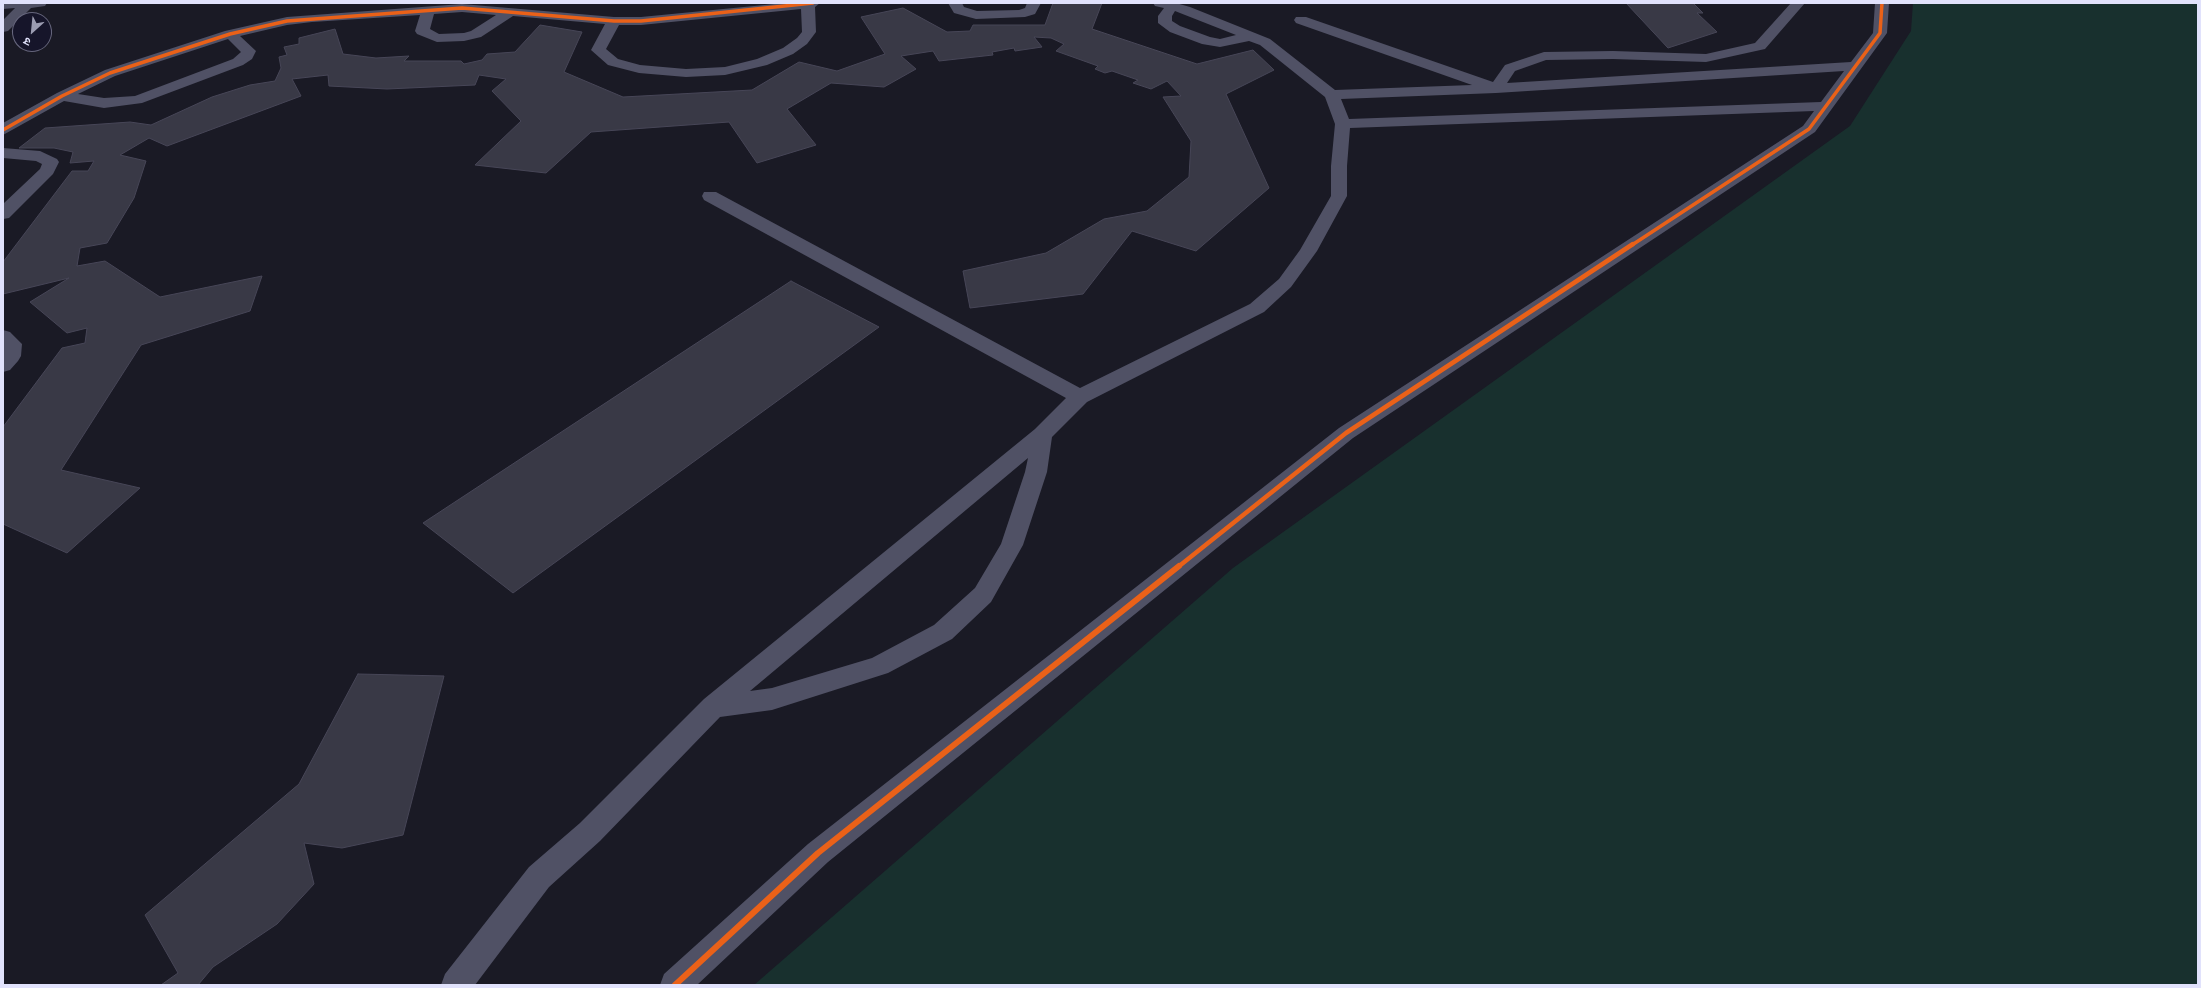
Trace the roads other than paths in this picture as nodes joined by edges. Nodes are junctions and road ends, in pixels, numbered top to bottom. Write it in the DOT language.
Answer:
graph roads {
  1 [pos="32,3"];
  2 [pos="810,3"];
  3 [pos="954,3"];
  4 [pos="1034,3"];
  5 [pos="1798,3"];
  6 [pos="1882,3"];
  7 [pos="3,5"];
  8 [pos="1166,5"];
  9 [pos="428,10"];
  10 [pos="512,11"];
  11 [pos="1301,20"];
  12 [pos="614,21"];
  13 [pos="3,28"];
  14 [pos="230,34"];
  15 [pos="1251,36"];
  16 [pos="1856,66"];
  17 [pos="1496,88"];
  18 [pos="1332,95"];
  19 [pos="62,96"];
  20 [pos="1826,106"];
  21 [pos="1343,124"];
  22 [pos="3,130"];
  23 [pos="3,153"];
  24 [pos="710,196"];
  25 [pos="3,214"];
  26 [pos="3,336"];
  27 [pos="3,365"];
  28 [pos="1080,397"];
  29 [pos="1042,434"];
  30 [pos="713,707"];
  31 [pos="456,985"];
  32 [pos="675,985"];
  1 -- 7 [label="street"];
  1 -- 13 [label="street"];
  2 -- 12 [label="street"];
  2 -- 12 [label="street"];
  3 -- 4 [label="street"];
  5 -- 17 [label="street"];
  6 -- 16 [label="street"];
  8 -- 15 [label="street"];
  8 -- 15 [label="street"];
  9 -- 10 [label="street"];
  9 -- 10 [label="street"];
  9 -- 14 [label="street"];
  10 -- 12 [label="street"];
  11 -- 17 [label="street"];
  14 -- 19 [label="street"];
  14 -- 19 [label="street"];
  15 -- 18 [label="street"];
  16 -- 17 [label="street"];
  16 -- 20 [label="street"];
  17 -- 18 [label="street"];
  18 -- 21 [label="street"];
  19 -- 22 [label="street"];
  20 -- 21 [label="street"];
  20 -- 32 [label="street"];
  21 -- 28 [label="street"];
  23 -- 25 [label="street"];
  24 -- 28 [label="street"];
  26 -- 27 [label="street"];
  28 -- 29 [label="street"];
  29 -- 30 [label="street"];
  29 -- 30 [label="street"];
  30 -- 31 [label="street"];
}
